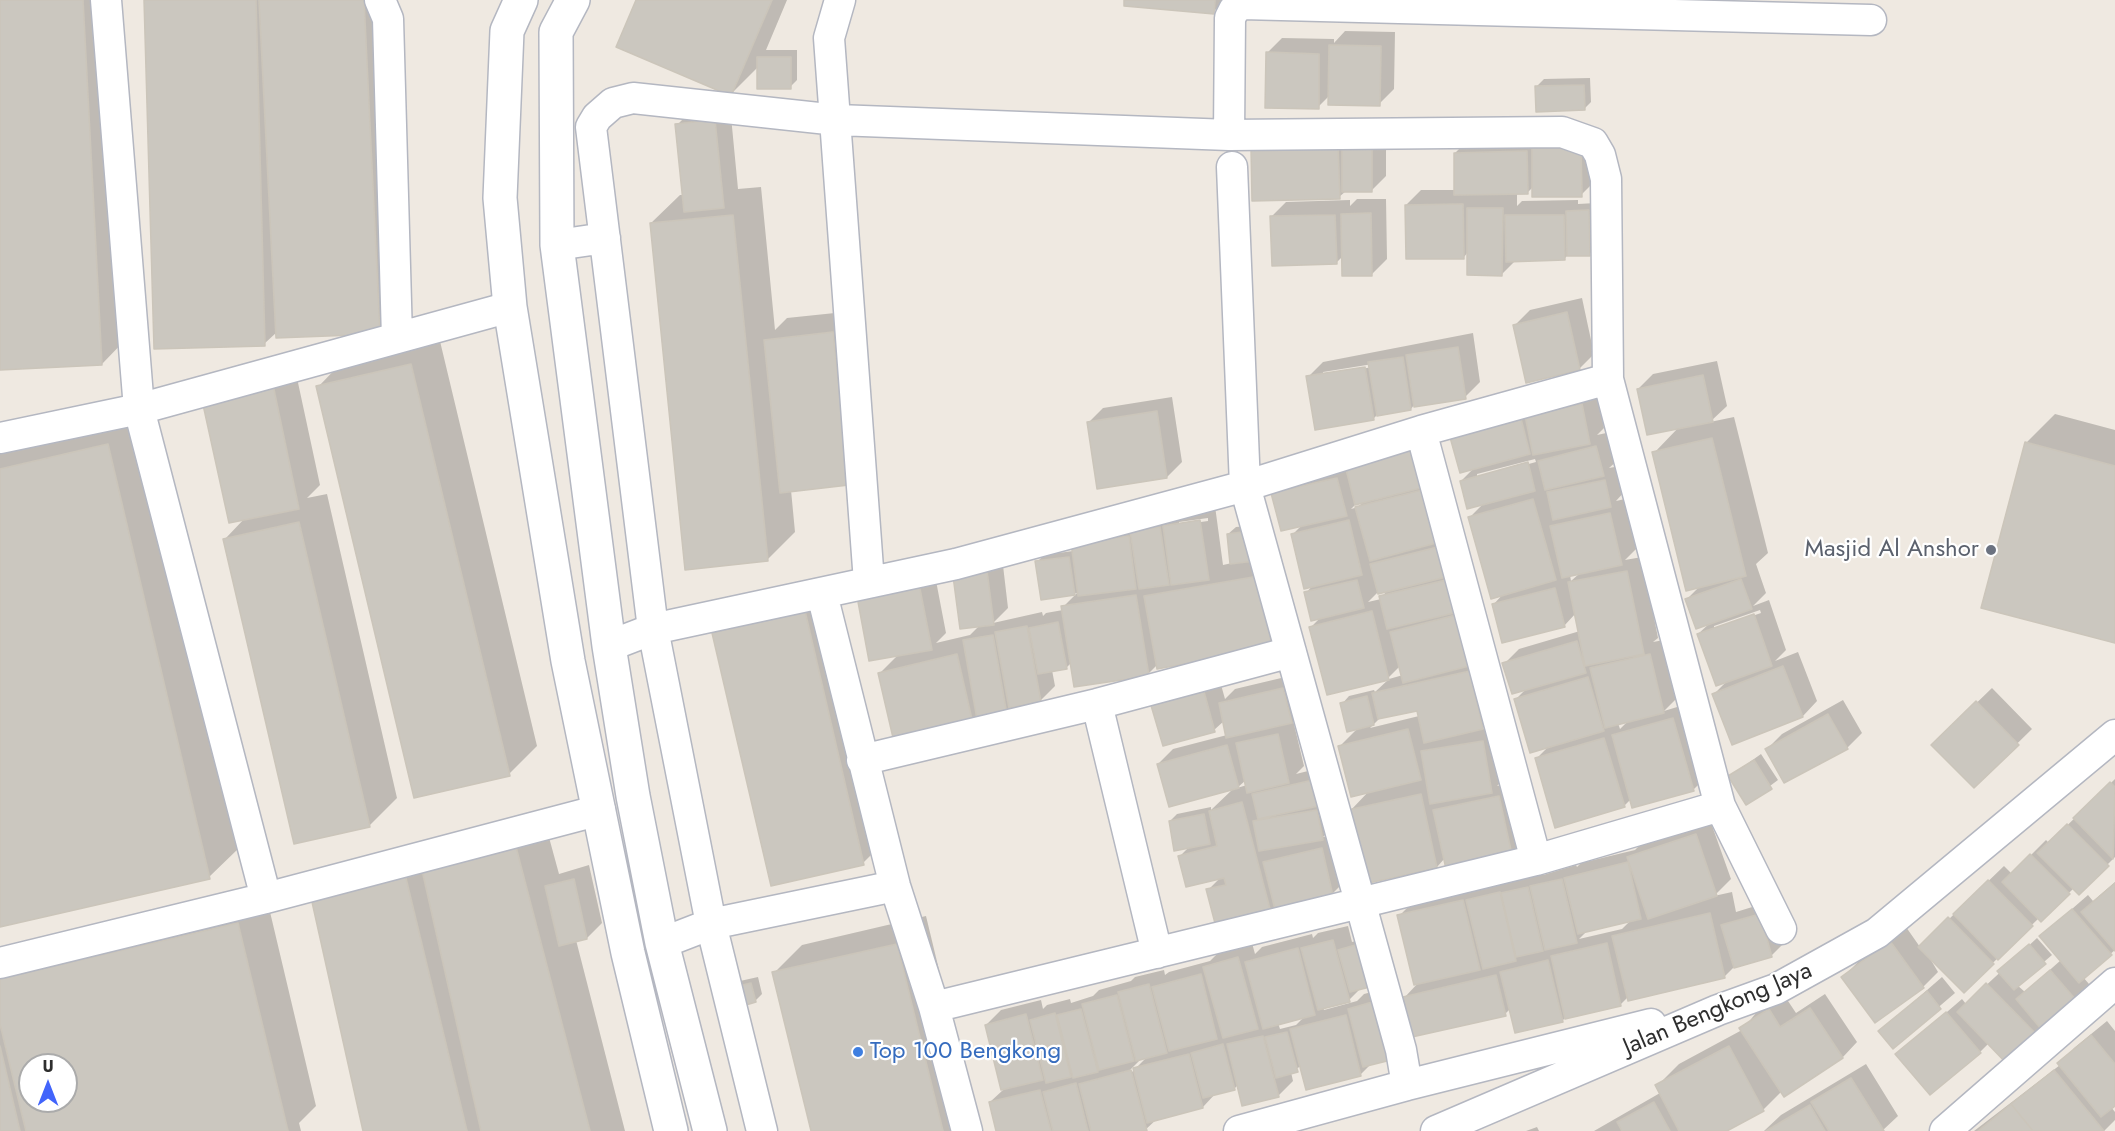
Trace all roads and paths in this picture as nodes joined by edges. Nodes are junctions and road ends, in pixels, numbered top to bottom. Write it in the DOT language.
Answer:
graph roads {
  1 [pos="106,0"];
  2 [pos="381,0"];
  3 [pos="521,0"];
  4 [pos="573,0"];
  5 [pos="840,0"];
  6 [pos="1870,20"];
  7 [pos="837,120"];
  8 [pos="1229,135"];
  9 [pos="1232,167"];
  10 [pos="605,238"];
  11 [pos="557,244"];
  12 [pos="510,307"];
  13 [pos="397,338"];
  14 [pos="1608,379"];
  15 [pos="139,408"];
  16 [pos="1421,431"];
  17 [pos="0,438"];
  18 [pos="1245,486"];
  19 [pos="868,582"];
  20 [pos="822,594"];
  21 [pos="653,629"];
  22 [pos="609,646"];
  23 [pos="1291,652"];
  24 [pos="1097,704"];
  25 [pos="2115,735"];
  26 [pos="862,760"];
  27 [pos="1720,806"];
  28 [pos="600,810"];
  29 [pos="1536,860"];
  30 [pos="895,886"];
  31 [pos="266,898"];
  32 [pos="1361,903"];
  33 [pos="711,924"];
  34 [pos="1781,929"];
  35 [pos="662,943"];
  36 [pos="1157,952"];
  37 [pos="0,963"];
  38 [pos="2115,983"];
  39 [pos="934,1007"];
  40 [pos="1719,1010"];
  41 [pos="1407,1085"];
  42 [pos="671,1131"];
  43 [pos="710,1131"];
  44 [pos="762,1131"];
  45 [pos="967,1131"];
  46 [pos="1239,1131"];
  47 [pos="1436,1131"];
  48 [pos="1945,1131"];
  1 -- 15 [label="street"];
  2 -- 13 [label="street"];
  3 -- 12 [label="main road"];
  4 -- 11 [label="main road"];
  5 -- 7 [label="street"];
  6 -- 8 [label="street"];
  7 -- 8 [label="street"];
  7 -- 10 [label="street"];
  7 -- 19 [label="street"];
  8 -- 14 [label="street"];
  9 -- 18 [label="street"];
  10 -- 11 [label="street"];
  10 -- 21 [label="street"];
  11 -- 22 [label="main road"];
  12 -- 13 [label="street"];
  12 -- 28 [label="main road"];
  13 -- 15 [label="street"];
  14 -- 16 [label="street"];
  14 -- 27 [label="street"];
  15 -- 17 [label="street"];
  15 -- 31 [label="street"];
  16 -- 18 [label="street"];
  16 -- 29 [label="street"];
  18 -- 19 [label="street"];
  18 -- 23 [label="street"];
  19 -- 20 [label="street"];
  20 -- 21 [label="street"];
  20 -- 26 [label="street"];
  21 -- 22 [label="street"];
  21 -- 33 [label="street"];
  22 -- 35 [label="main road"];
  23 -- 24 [label="street"];
  23 -- 32 [label="street"];
  24 -- 26 [label="street"];
  24 -- 36 [label="street"];
  25 -- 40 [label="street, Jalan Bengkong Jaya"];
  26 -- 30 [label="street"];
  27 -- 29 [label="street"];
  27 -- 34 [label="street"];
  28 -- 31 [label="street"];
  28 -- 42 [label="main road"];
  29 -- 32 [label="street"];
  30 -- 33 [label="street"];
  30 -- 39 [label="street"];
  31 -- 37 [label="street"];
  32 -- 36 [label="street"];
  32 -- 41 [label="street"];
  33 -- 35 [label="street"];
  33 -- 44 [label="street"];
  35 -- 43 [label="main road"];
  36 -- 39 [label="street"];
  38 -- 48 [label="street"];
  39 -- 45 [label="street"];
  40 -- 41 [label="street"];
  40 -- 47 [label="street, Jalan Bengkong Jaya"];
  41 -- 46 [label="street"];
}
